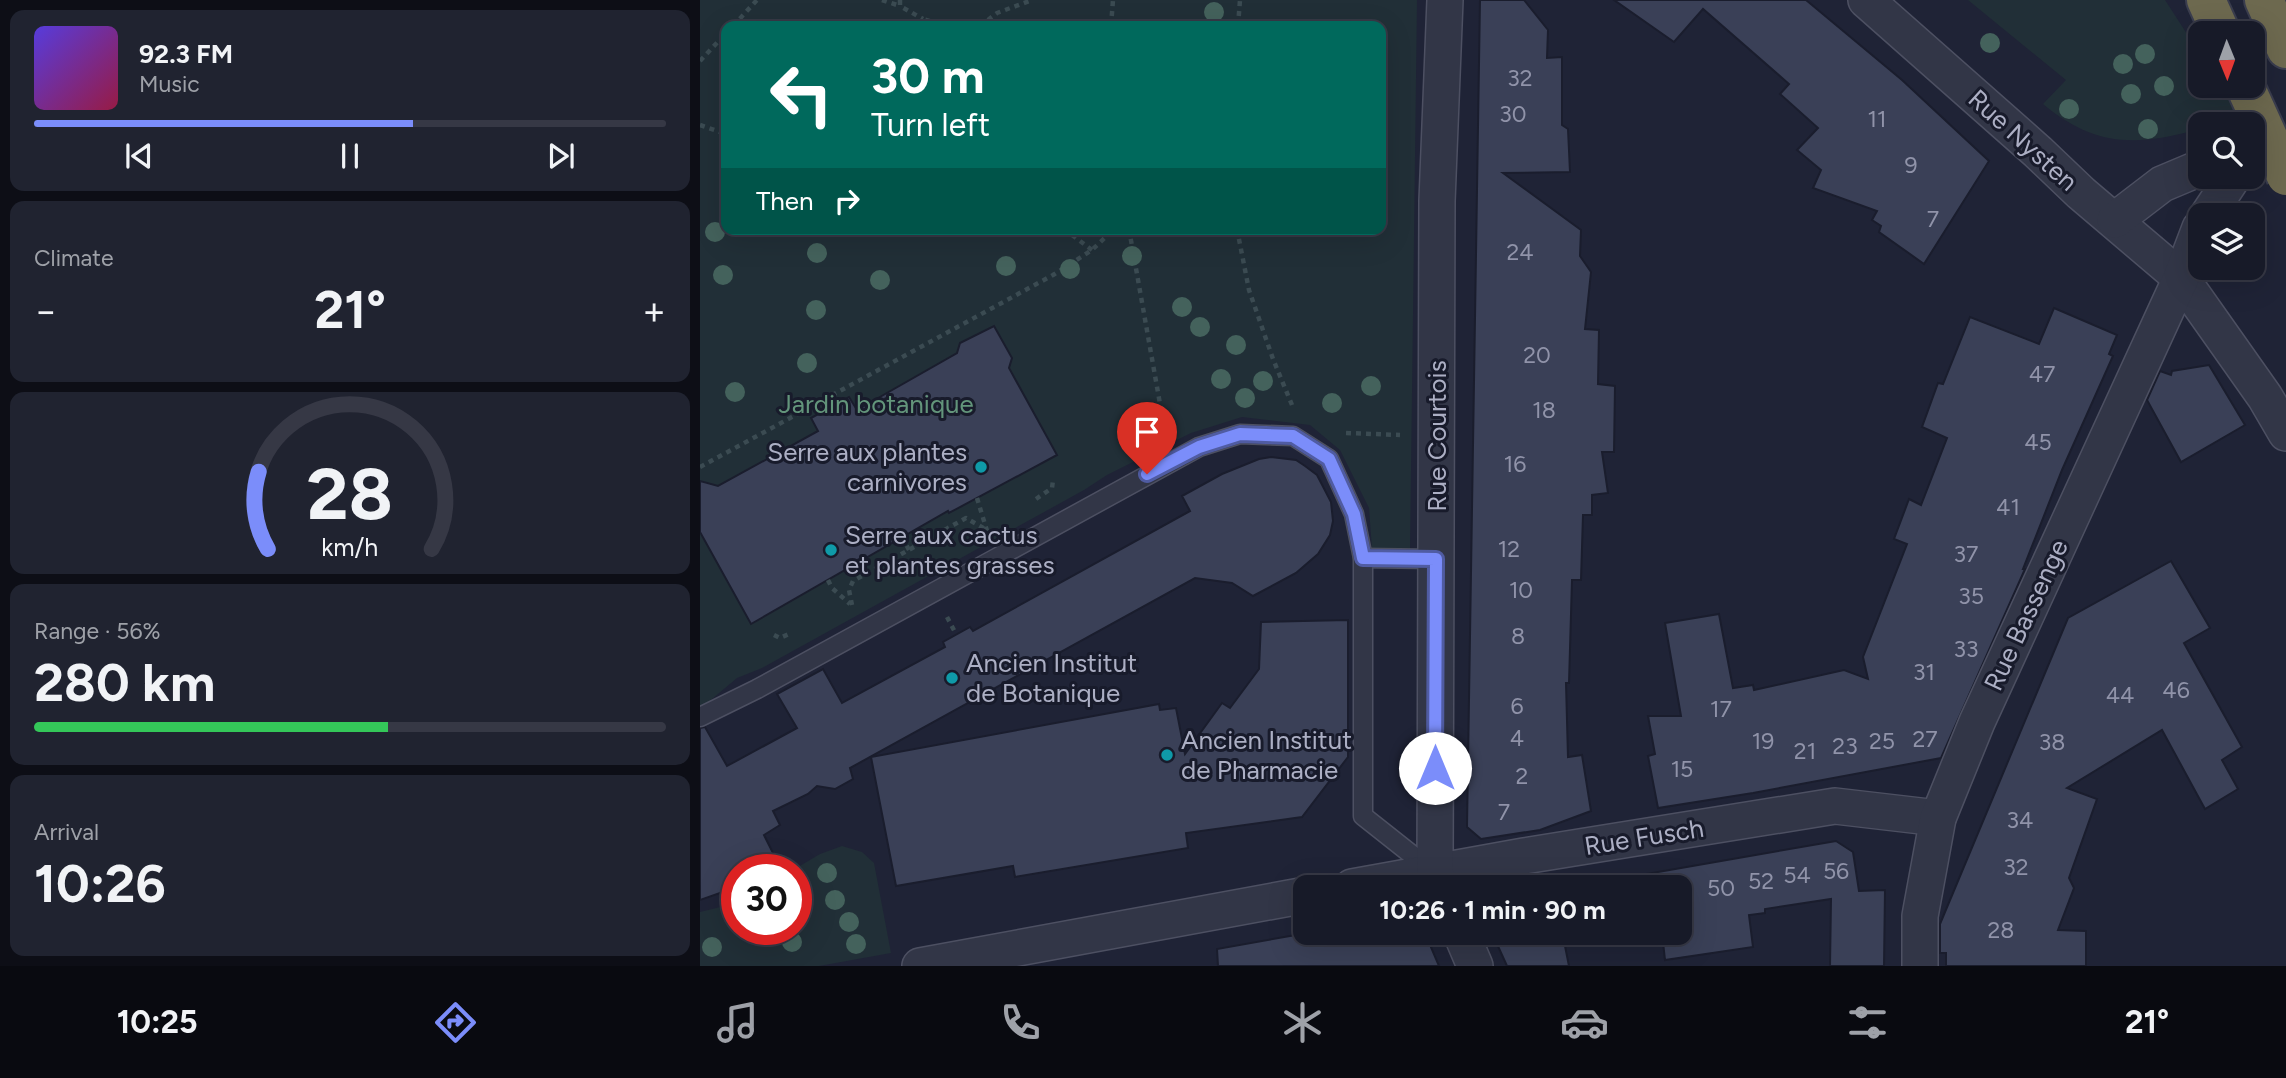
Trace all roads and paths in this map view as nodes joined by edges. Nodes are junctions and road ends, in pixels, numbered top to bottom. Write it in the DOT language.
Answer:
graph roads {
  1 [pos="757,0"];
  2 [pos="882,0"];
  3 [pos="1032,0"];
  4 [pos="1113,0"];
  5 [pos="1240,0"];
  6 [pos="1445,0"];
  7 [pos="1866,0"];
  8 [pos="2206,0"];
  9 [pos="2264,0"];
  10 [pos="900,3"];
  11 [pos="923,19"];
  12 [pos="738,21"];
  13 [pos="930,21"];
  14 [pos="987,21"];
  15 [pos="1111,21"];
  16 [pos="1238,21"];
  17 [pos="2216,21"];
  18 [pos="721,38"];
  19 [pos="2286,49"];
  20 [pos="700,61"];
  21 [pos="2250,98"];
  22 [pos="700,125"];
  23 [pos="721,132"];
  24 [pos="2188,173"];
  25 [pos="2286,176"];
  26 [pos="2115,220"];
  27 [pos="1072,235"];
  28 [pos="1108,235"];
  29 [pos="1130,235"];
  30 [pos="1238,235"];
  31 [pos="1092,250"];
  32 [pos="2188,260"];
  33 [pos="2181,278"];
  34 [pos="1336,432"];
  35 [pos="2286,433"];
  36 [pos="1437,435"];
  37 [pos="1293,436"];
  38 [pos="1171,461"];
  39 [pos="700,467"];
  40 [pos="977,498"];
  41 [pos="987,531"];
  42 [pos="901,537"];
  43 [pos="977,537"];
  44 [pos="909,550"];
  45 [pos="1363,558"];
  46 [pos="1436,559"];
  47 [pos="828,580"];
  48 [pos="863,601"];
  49 [pos="852,606"];
  50 [pos="700,717"];
  51 [pos="1938,818"];
  52 [pos="1432,875"];
  53 [pos="1438,875"];
  54 [pos="1457,875"];
  55 [pos="1293,897"];
  56 [pos="1466,945"];
  57 [pos="920,966"];
  58 [pos="1475,966"];
  59 [pos="1920,966"];
  1 -- 12 [label="path"];
  2 -- 10 [label="path"];
  3 -- 14 [label="path"];
  4 -- 15 [label="path"];
  5 -- 16 [label="path"];
  6 -- 36 [label="street, Rue Courtois"];
  7 -- 26 [label="street, Rue Nysten"];
  8 -- 17 [label="highway"];
  9 -- 19 [label="highway"];
  10 -- 11 [label="path"];
  11 -- 13 [label="path"];
  18 -- 20 [label="path"];
  21 -- 25 [label="highway, bridge"];
  22 -- 23 [label="path"];
  24 -- 26 [label="street"];
  26 -- 33 [label="street, Rue Nysten"];
  27 -- 31 [label="path"];
  28 -- 31 [label="path"];
  29 -- 38 [label="path"];
  30 -- 37 [label="path"];
  31 -- 39 [label="path"];
  32 -- 33 [label="street, Rue Bassenge"];
  33 -- 35 [label="street, Rue Nysten"];
  33 -- 51 [label="street, Rue Bassenge"];
  34 -- 36 [label="path"];
  36 -- 46 [label="street, Rue Courtois"];
  37 -- 38 [label="lane"];
  37 -- 45 [label="lane"];
  38 -- 50 [label="lane"];
  40 -- 41 [label="path"];
  41 -- 43 [label="path"];
  41 -- 44 [label="path"];
  42 -- 44 [label="path"];
  44 -- 49 [label="path"];
  45 -- 46 [label="lane"];
  45 -- 52 [label="lane"];
  46 -- 53 [label="street, Rue Courtois"];
  47 -- 49 [label="path"];
  48 -- 49 [label="path"];
  51 -- 54 [label="street, Rue Fusch"];
  51 -- 59 [label="street, Rue Bassenge"];
  55 -- 57 [label="street"];
  56 -- 58 [label="street"];
}
